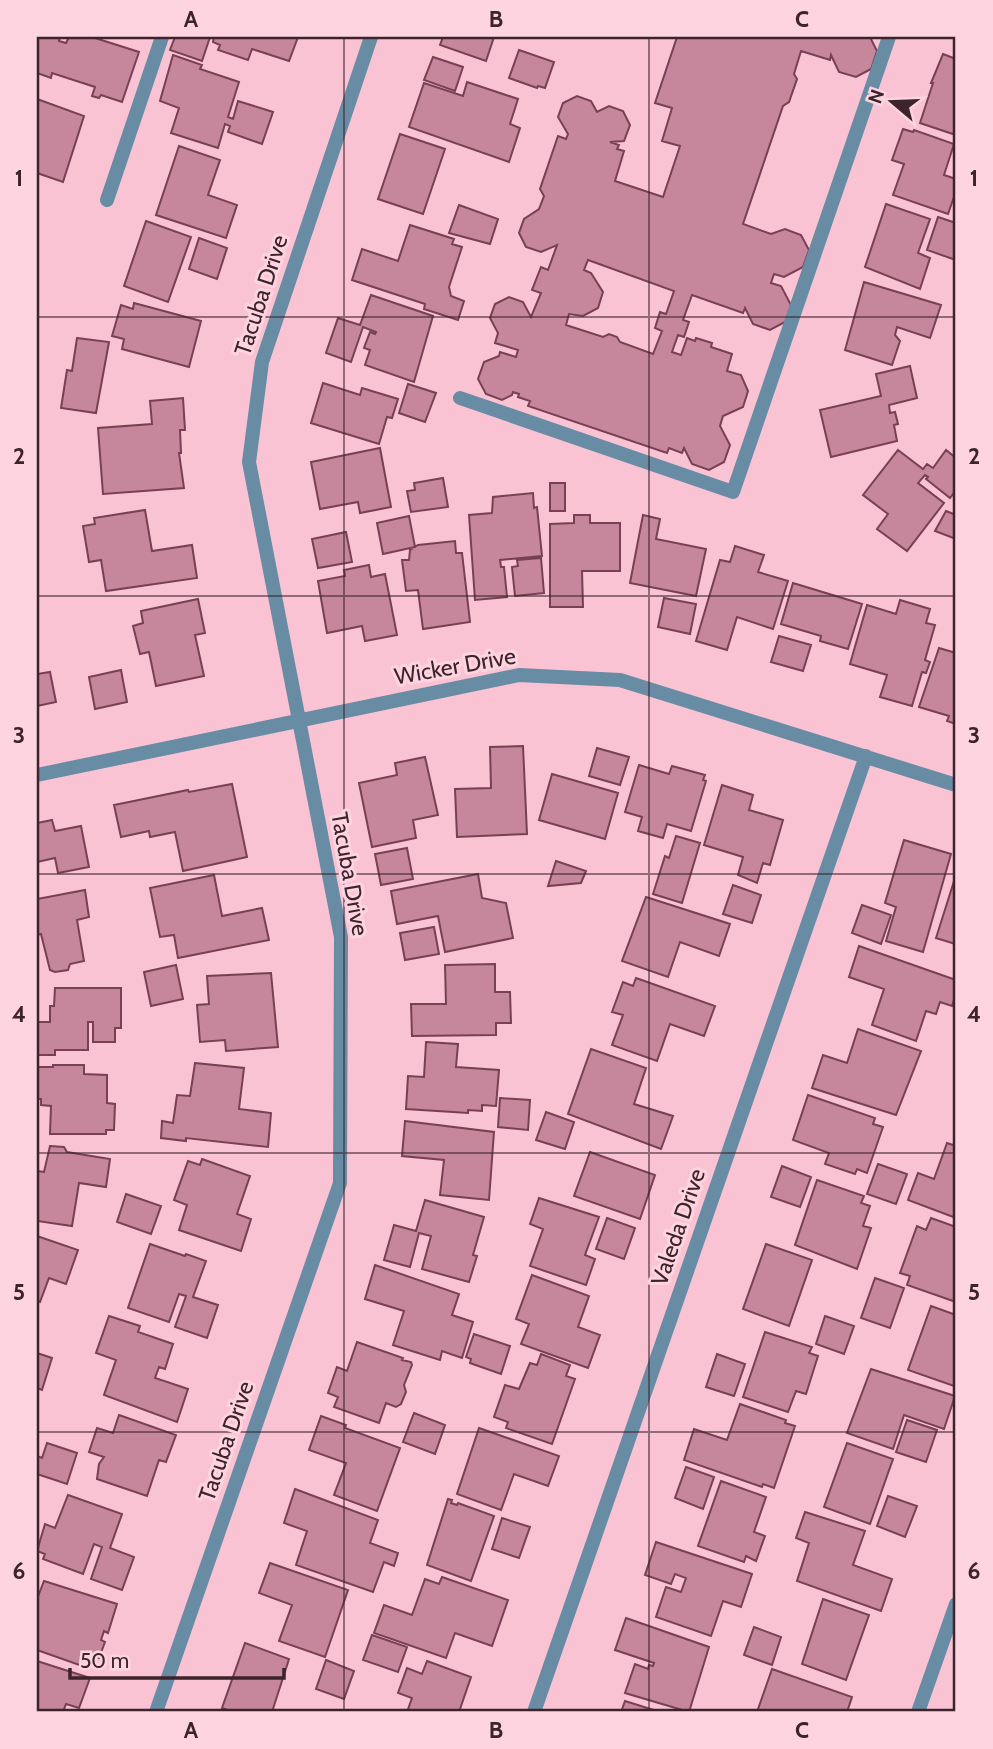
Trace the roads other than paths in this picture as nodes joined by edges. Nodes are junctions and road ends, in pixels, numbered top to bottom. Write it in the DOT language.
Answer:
graph roads {
  1 [pos="162,37"];
  2 [pos="371,37"];
  3 [pos="889,37"];
  4 [pos="107,200"];
  5 [pos="460,398"];
  6 [pos="298,720"];
  7 [pos="866,756"];
  8 [pos="37,775"];
  9 [pos="956,785"];
  10 [pos="956,1604"];
  11 [pos="156,1712"];
  12 [pos="534,1712"];
  13 [pos="918,1712"];
  1 -- 4 [label="street"];
  2 -- 6 [label="street, Tacuba Drive"];
  3 -- 5 [label="street"];
  6 -- 7 [label="street, Wicker Drive"];
  6 -- 8 [label="street, Wicker Drive"];
  6 -- 11 [label="street, Tacuba Drive"];
  7 -- 9 [label="street, Wicker Drive"];
  7 -- 12 [label="street, Valeda Drive"];
  10 -- 13 [label="street"];
}
